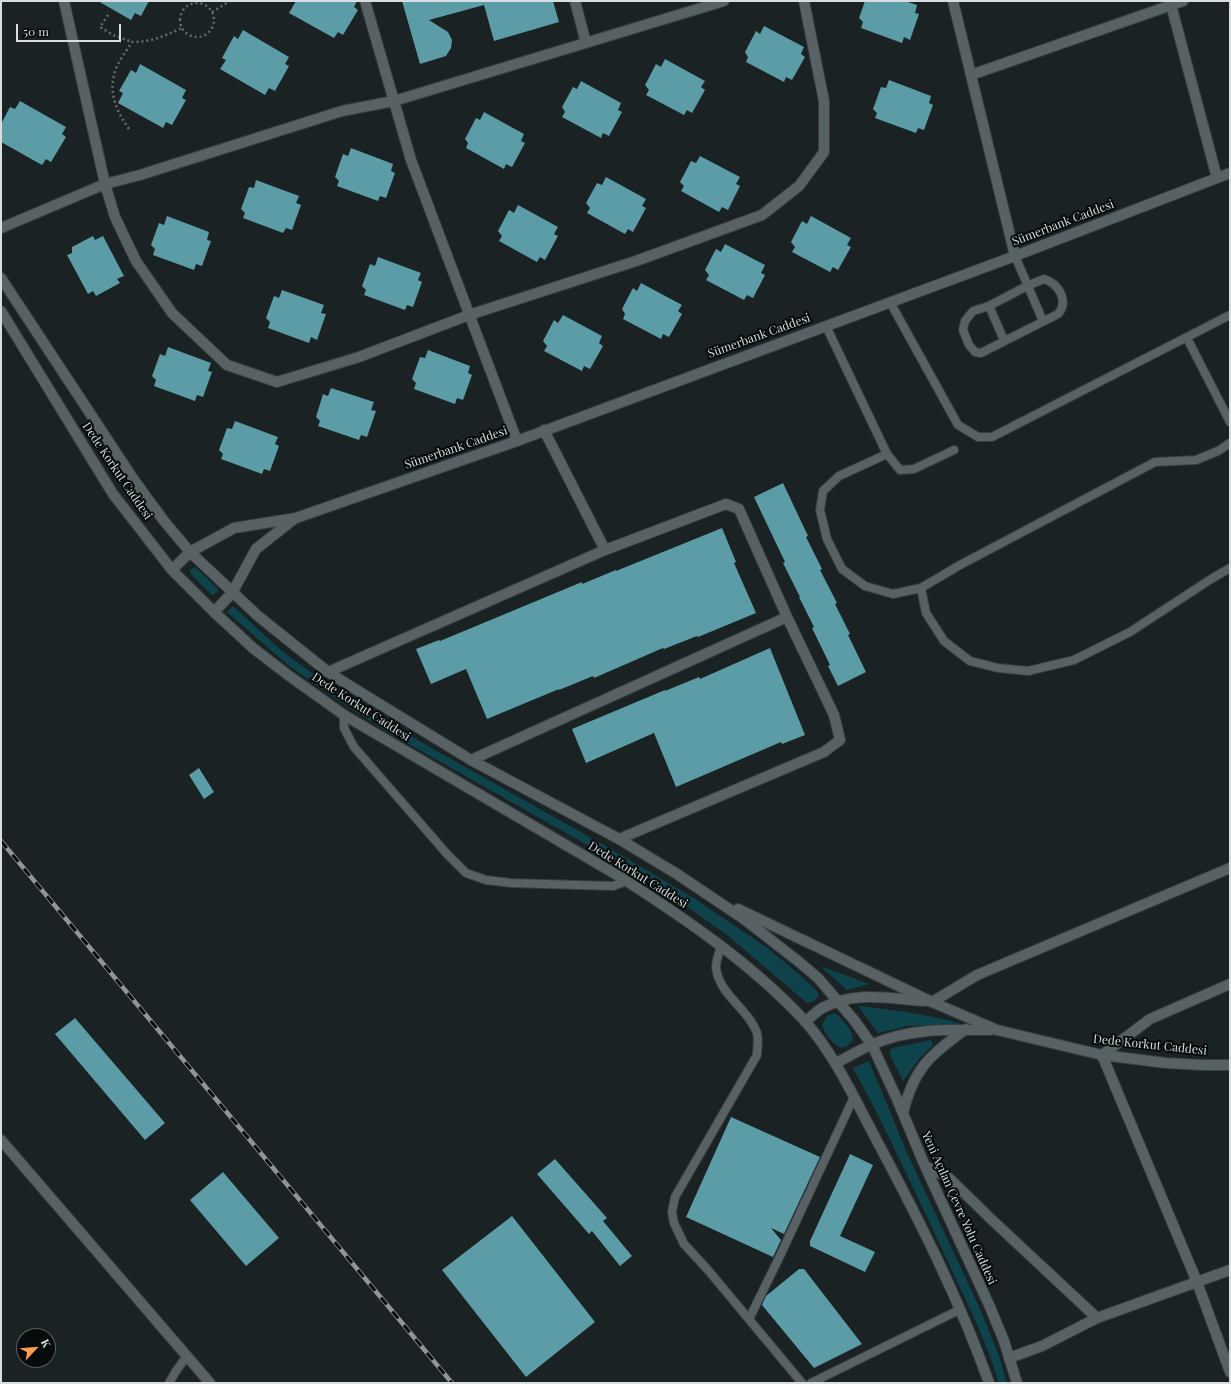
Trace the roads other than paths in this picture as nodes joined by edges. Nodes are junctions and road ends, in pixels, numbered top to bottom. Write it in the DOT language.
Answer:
graph roads {
  1 [pos="64,1"];
  2 [pos="366,1"];
  3 [pos="575,1"];
  4 [pos="724,1"];
  5 [pos="804,1"];
  6 [pos="953,1"];
  7 [pos="1183,1"];
  8 [pos="1171,3"];
  9 [pos="586,43"];
  10 [pos="971,75"];
  11 [pos="394,101"];
  12 [pos="1230,173"];
  13 [pos="1217,178"];
  14 [pos="105,184"];
  15 [pos="1,228"];
  16 [pos="1015,256"];
  17 [pos="1,278"];
  18 [pos="1027,286"];
  19 [pos="890,302"];
  20 [pos="989,306"];
  21 [pos="1,312"];
  22 [pos="469,314"];
  23 [pos="1230,315"];
  24 [pos="1042,321"];
  25 [pos="826,326"];
  26 [pos="1187,338"];
  27 [pos="1004,340"];
  28 [pos="1230,422"];
  29 [pos="544,430"];
  30 [pos="517,440"];
  31 [pos="1230,443"];
  32 [pos="954,450"];
  33 [pos="887,454"];
  34 [pos="296,518"];
  35 [pos="605,550"];
  36 [pos="190,552"];
  37 [pos="1230,568"];
  38 [pos="172,570"];
  39 [pos="921,588"];
  40 [pos="232,593"];
  41 [pos="214,612"];
  42 [pos="787,617"];
  43 [pos="328,672"];
  44 [pos="344,714"];
  45 [pos="472,760"];
  46 [pos="619,839"];
  47 [pos="1230,868"];
  48 [pos="627,881"];
  49 [pos="713,898"];
  50 [pos="721,946"];
  51 [pos="1230,984"];
  52 [pos="838,1001"];
  53 [pos="932,1002"];
  54 [pos="805,1022"];
  55 [pos="966,1029"];
  56 [pos="997,1030"];
  57 [pos="872,1045"];
  58 [pos="1102,1055"];
  59 [pos="836,1063"];
  60 [pos="1230,1066"];
  61 [pos="854,1097"];
  62 [pos="903,1113"];
  63 [pos="1,1140"];
  64 [pos="925,1166"];
  65 [pos="1230,1270"];
  66 [pos="1197,1282"];
  67 [pos="961,1309"];
  68 [pos="1098,1318"];
  69 [pos="749,1319"];
  70 [pos="188,1356"];
  71 [pos="1009,1358"];
  72 [pos="1230,1372"];
  73 [pos="169,1383"];
  74 [pos="210,1383"];
  75 [pos="802,1383"];
  76 [pos="811,1383"];
  77 [pos="989,1383"];
  78 [pos="1017,1383"];
  1 -- 14 [label="street"];
  2 -- 11 [label="street"];
  3 -- 9 [label="street"];
  4 -- 9 [label="street"];
  5 -- 22 [label="street"];
  6 -- 10 [label="street"];
  7 -- 8 [label="street"];
  8 -- 10 [label="street"];
  8 -- 13 [label="street"];
  9 -- 11 [label="street"];
  10 -- 16 [label="street"];
  11 -- 14 [label="street"];
  11 -- 22 [label="street"];
  12 -- 13 [label="street, Sümerbank Caddesi"];
  13 -- 16 [label="street, Sümerbank Caddesi"];
  14 -- 15 [label="street"];
  14 -- 22 [label="street"];
  16 -- 18 [label="lane"];
  16 -- 19 [label="street, Sümerbank Caddesi"];
  17 -- 36 [label="street, Dede Korkut Caddesi"];
  18 -- 20 [label="lane"];
  18 -- 24 [label="lane"];
  18 -- 24 [label="lane"];
  19 -- 25 [label="street, Sümerbank Caddesi"];
  19 -- 26 [label="lane"];
  20 -- 27 [label="lane"];
  20 -- 27 [label="lane"];
  21 -- 38 [label="street, Dede Korkut Caddesi"];
  22 -- 30 [label="street"];
  23 -- 26 [label="lane"];
  24 -- 27 [label="lane"];
  25 -- 29 [label="street, Sümerbank Caddesi"];
  25 -- 33 [label="lane"];
  26 -- 28 [label="lane"];
  29 -- 30 [label="street, Sümerbank Caddesi"];
  29 -- 35 [label="street"];
  30 -- 34 [label="street, Sümerbank Caddesi"];
  31 -- 39 [label="lane"];
  32 -- 33 [label="lane"];
  33 -- 39 [label="lane"];
  34 -- 36 [label="street"];
  34 -- 40 [label="street"];
  35 -- 42 [label="street"];
  35 -- 43 [label="street"];
  36 -- 38 [label="street"];
  36 -- 40 [label="street, Dede Korkut Caddesi"];
  37 -- 39 [label="lane"];
  38 -- 41 [label="street, Dede Korkut Caddesi"];
  40 -- 41 [label="street"];
  40 -- 43 [label="street, Dede Korkut Caddesi"];
  41 -- 44 [label="street, Dede Korkut Caddesi"];
  42 -- 45 [label="street"];
  42 -- 46 [label="street"];
  43 -- 45 [label="street, Dede Korkut Caddesi"];
  44 -- 48 [label="street, Dede Korkut Caddesi"];
  44 -- 48 [label="lane"];
  45 -- 46 [label="street, Dede Korkut Caddesi"];
  46 -- 49 [label="street, Dede Korkut Caddesi"];
  47 -- 53 [label="street"];
  48 -- 50 [label="street, Dede Korkut Caddesi"];
  49 -- 52 [label="street, Dede Korkut Caddesi"];
  49 -- 53 [label="street, Dede Korkut Caddesi"];
  50 -- 54 [label="street, Dede Korkut Caddesi"];
  50 -- 69 [label="lane"];
  51 -- 58 [label="street"];
  52 -- 53 [label="street, Dede Korkut Caddesi"];
  52 -- 54 [label="street, Dede Korkut Caddesi"];
  52 -- 57 [label="street, Dede Korkut Caddesi"];
  53 -- 56 [label="street, Dede Korkut Caddesi"];
  54 -- 59 [label="street, Dede Korkut Caddesi"];
  55 -- 56 [label="street, Dede Korkut Caddesi"];
  55 -- 57 [label="street, Dede Korkut Caddesi"];
  55 -- 62 [label="street"];
  56 -- 58 [label="street, Dede Korkut Caddesi"];
  57 -- 59 [label="street, Dede Korkut Caddesi"];
  57 -- 62 [label="street, Yeni Açılan Çevre Yolu Caddesi"];
  58 -- 60 [label="street, Dede Korkut Caddesi"];
  58 -- 66 [label="street"];
  59 -- 61 [label="street"];
  61 -- 67 [label="street"];
  61 -- 69 [label="lane"];
  62 -- 64 [label="street, Yeni Açılan Çevre Yolu Caddesi"];
  63 -- 70 [label="street"];
  64 -- 68 [label="street"];
  64 -- 71 [label="street, Yeni Açılan Çevre Yolu Caddesi"];
  65 -- 66 [label="street"];
  66 -- 68 [label="street"];
  66 -- 72 [label="street"];
  67 -- 76 [label="lane"];
  67 -- 77 [label="street"];
  68 -- 71 [label="street"];
  69 -- 75 [label="lane"];
  70 -- 73 [label="lane"];
  70 -- 74 [label="street"];
  71 -- 78 [label="street, Yeni Açılan Çevre Yolu Caddesi"];
}
